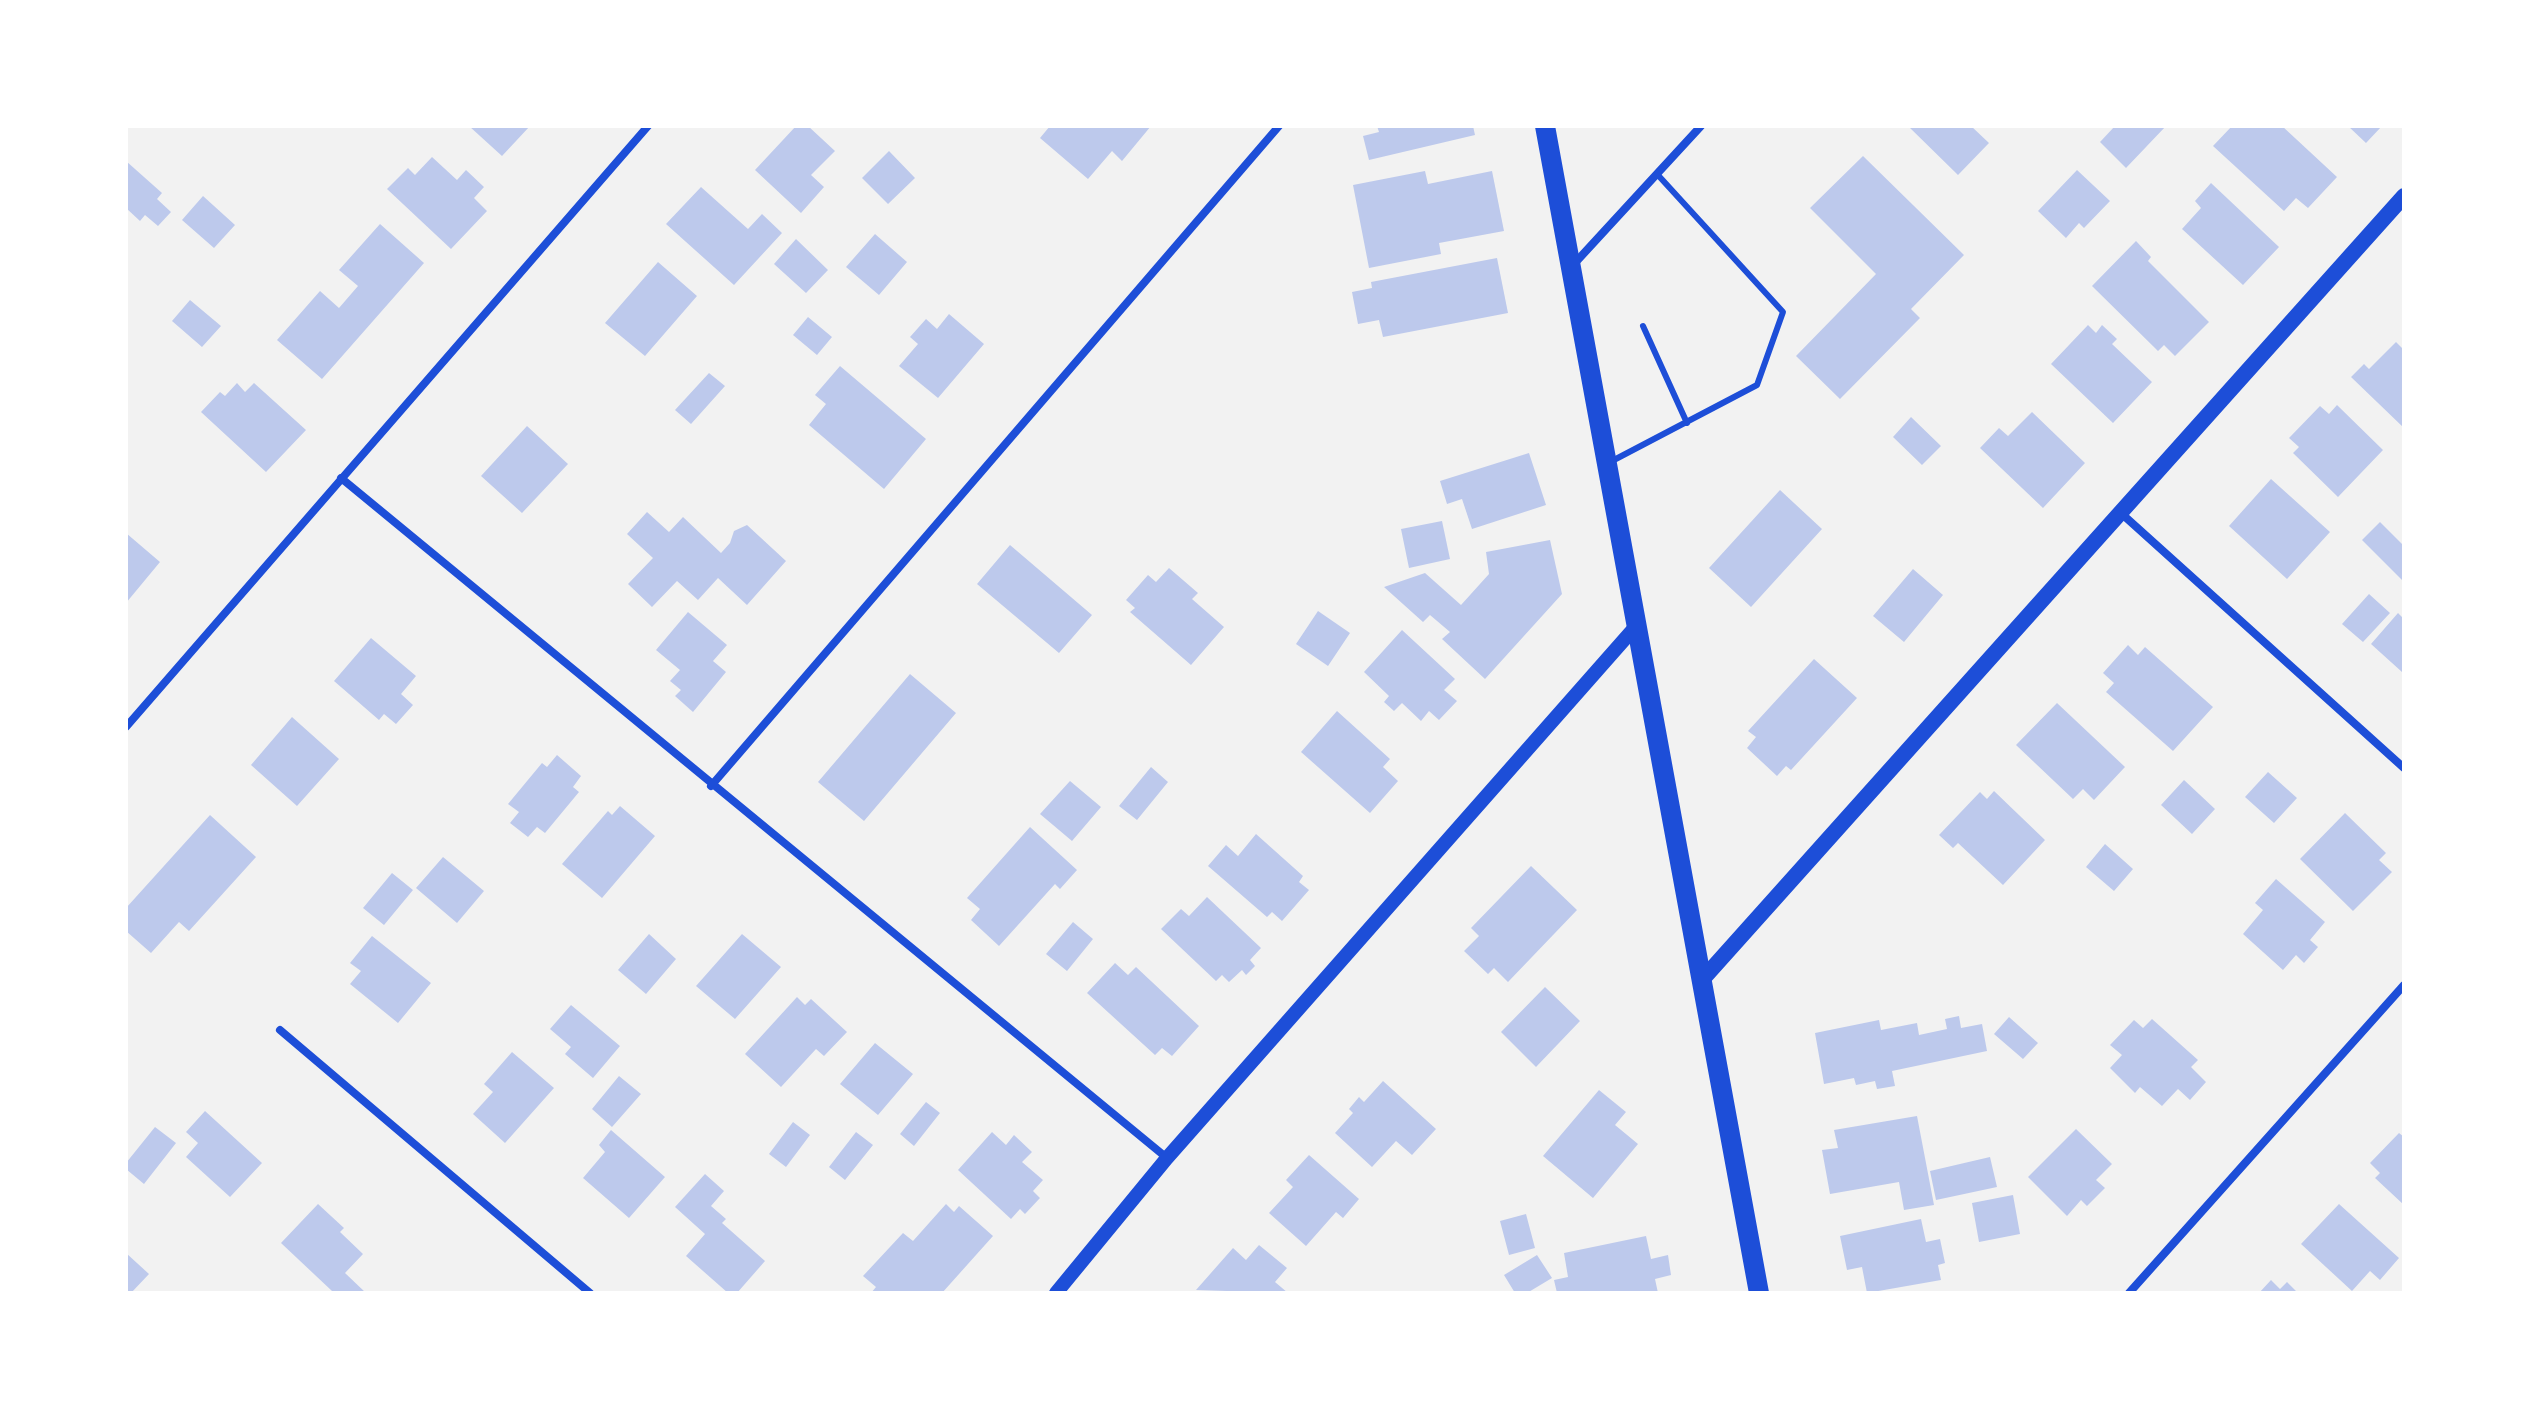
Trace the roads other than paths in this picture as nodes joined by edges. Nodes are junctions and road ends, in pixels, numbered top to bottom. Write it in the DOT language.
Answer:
graph roads {
  1 [pos="648,126"];
  2 [pos="1279,126"];
  3 [pos="1545,126"];
  4 [pos="1701,126"];
  5 [pos="1657,174"];
  6 [pos="2404,196"];
  7 [pos="1572,267"];
  8 [pos="1643,326"];
  9 [pos="1687,423"];
  10 [pos="1608,463"];
  11 [pos="341,478"];
  12 [pos="2122,514"];
  13 [pos="1638,624"];
  14 [pos="126,727"];
  15 [pos="2404,768"];
  16 [pos="711,786"];
  17 [pos="1701,981"];
  18 [pos="2404,985"];
  19 [pos="280,1030"];
  20 [pos="1167,1158"];
  21 [pos="590,1293"];
  22 [pos="1056,1293"];
  23 [pos="1759,1293"];
  24 [pos="2129,1293"];
  1 -- 11 [label="street"];
  2 -- 16 [label="street"];
  3 -- 7 [label="main road"];
  4 -- 5 [label="street"];
  5 -- 7 [label="street"];
  5 -- 9 [label="lane"];
  6 -- 12 [label="main road"];
  7 -- 10 [label="main road"];
  8 -- 9 [label="lane"];
  9 -- 10 [label="lane"];
  10 -- 13 [label="main road"];
  11 -- 14 [label="street"];
  11 -- 16 [label="street"];
  12 -- 15 [label="street"];
  12 -- 17 [label="main road"];
  13 -- 17 [label="main road"];
  13 -- 20 [label="street"];
  16 -- 20 [label="street"];
  17 -- 23 [label="main road"];
  18 -- 24 [label="street"];
  19 -- 21 [label="street"];
  20 -- 22 [label="street"];
}
